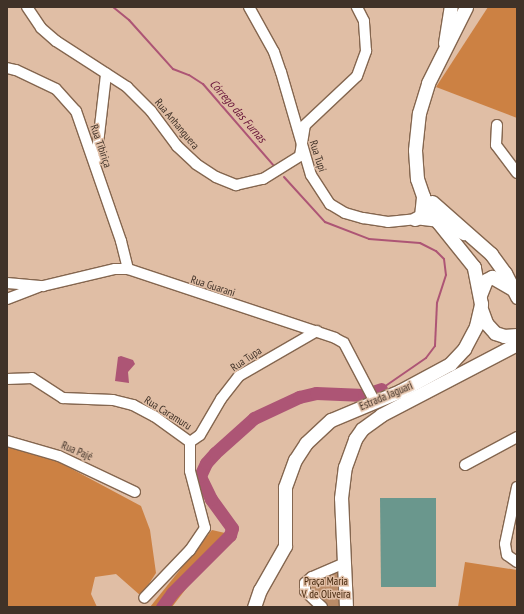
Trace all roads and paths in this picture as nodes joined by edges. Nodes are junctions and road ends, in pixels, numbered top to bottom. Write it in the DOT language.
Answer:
graph roads {
  1 [pos="26,7"];
  2 [pos="249,7"];
  3 [pos="357,7"];
  4 [pos="451,7"];
  5 [pos="466,7"];
  6 [pos="444,49"];
  7 [pos="7,68"];
  8 [pos="106,74"];
  9 [pos="497,125"];
  10 [pos="302,144"];
  11 [pos="503,155"];
  12 [pos="517,160"];
  13 [pos="95,165"];
  14 [pos="517,173"];
  15 [pos="422,194"];
  16 [pos="415,220"];
  17 [pos="402,222"];
  18 [pos="438,222"];
  19 [pos="450,238"];
  20 [pos="481,244"];
  21 [pos="128,269"];
  22 [pos="7,283"];
  23 [pos="43,286"];
  24 [pos="516,294"];
  25 [pos="480,295"];
  26 [pos="7,299"];
  27 [pos="481,309"];
  28 [pos="317,331"];
  29 [pos="517,334"];
  30 [pos="517,344"];
  31 [pos="7,379"];
  32 [pos="420,388"];
  33 [pos="372,395"];
  34 [pos="517,437"];
  35 [pos="7,441"];
  36 [pos="190,442"];
  37 [pos="465,464"];
  38 [pos="517,487"];
  39 [pos="135,492"];
  40 [pos="517,562"];
  41 [pos="343,564"];
  42 [pos="144,598"];
  43 [pos="254,607"];
  44 [pos="322,607"];
  45 [pos="346,607"];
  1 -- 8 [label="street, Rua Anhanguera"];
  2 -- 10 [label="street, Rua Tupi"];
  3 -- 10 [label="street, Rua Anhanguera"];
  4 -- 6 [label="main road"];
  5 -- 6 [label="main road"];
  6 -- 15 [label="main road"];
  7 -- 13 [label="street, Rua Tibiriça"];
  8 -- 10 [label="street, Rua Anhanguera"];
  8 -- 13 [label="street"];
  9 -- 11 [label="street"];
  10 -- 17 [label="street, Rua Tupi"];
  11 -- 12 [label="street"];
  11 -- 14 [label="street"];
  13 -- 21 [label="street, Rua Tibiriça"];
  15 -- 16 [label="main road"];
  15 -- 18 [label="main road, Estrada Jaguari"];
  15 -- 20 [label="main road"];
  16 -- 17 [label="street, Rua Tupi"];
  16 -- 18 [label="street, Rua Tupi"];
  17 -- 19 [label="street"];
  18 -- 19 [label="main road, Estrada Jaguari"];
  18 -- 20 [label="street"];
  19 -- 25 [label="main road, Estrada Jaguari"];
  20 -- 24 [label="main road"];
  21 -- 23 [label="street, Rua Guarani"];
  21 -- 28 [label="street, Rua Guarani"];
  22 -- 23 [label="street, Rua Guarani"];
  23 -- 26 [label="street"];
  24 -- 25 [label="main road"];
  25 -- 27 [label="main road, Estrada Jaguari"];
  27 -- 29 [label="main road"];
  27 -- 32 [label="main road, Estrada Jaguari"];
  28 -- 33 [label="street, Rua Guarani"];
  28 -- 36 [label="street, Rua Tupa"];
  30 -- 32 [label="main road"];
  31 -- 36 [label="street, Rua Caramuru"];
  32 -- 33 [label="main road, Estrada Jaguari"];
  32 -- 41 [label="main road"];
  33 -- 43 [label="main road, Estrada Jaguari"];
  34 -- 37 [label="street"];
  35 -- 39 [label="street, Rua Pajé"];
  36 -- 42 [label="street, Rua Caramuru"];
  38 -- 40 [label="street"];
  41 -- 44 [label="street"];
  41 -- 45 [label="main road"];
}
